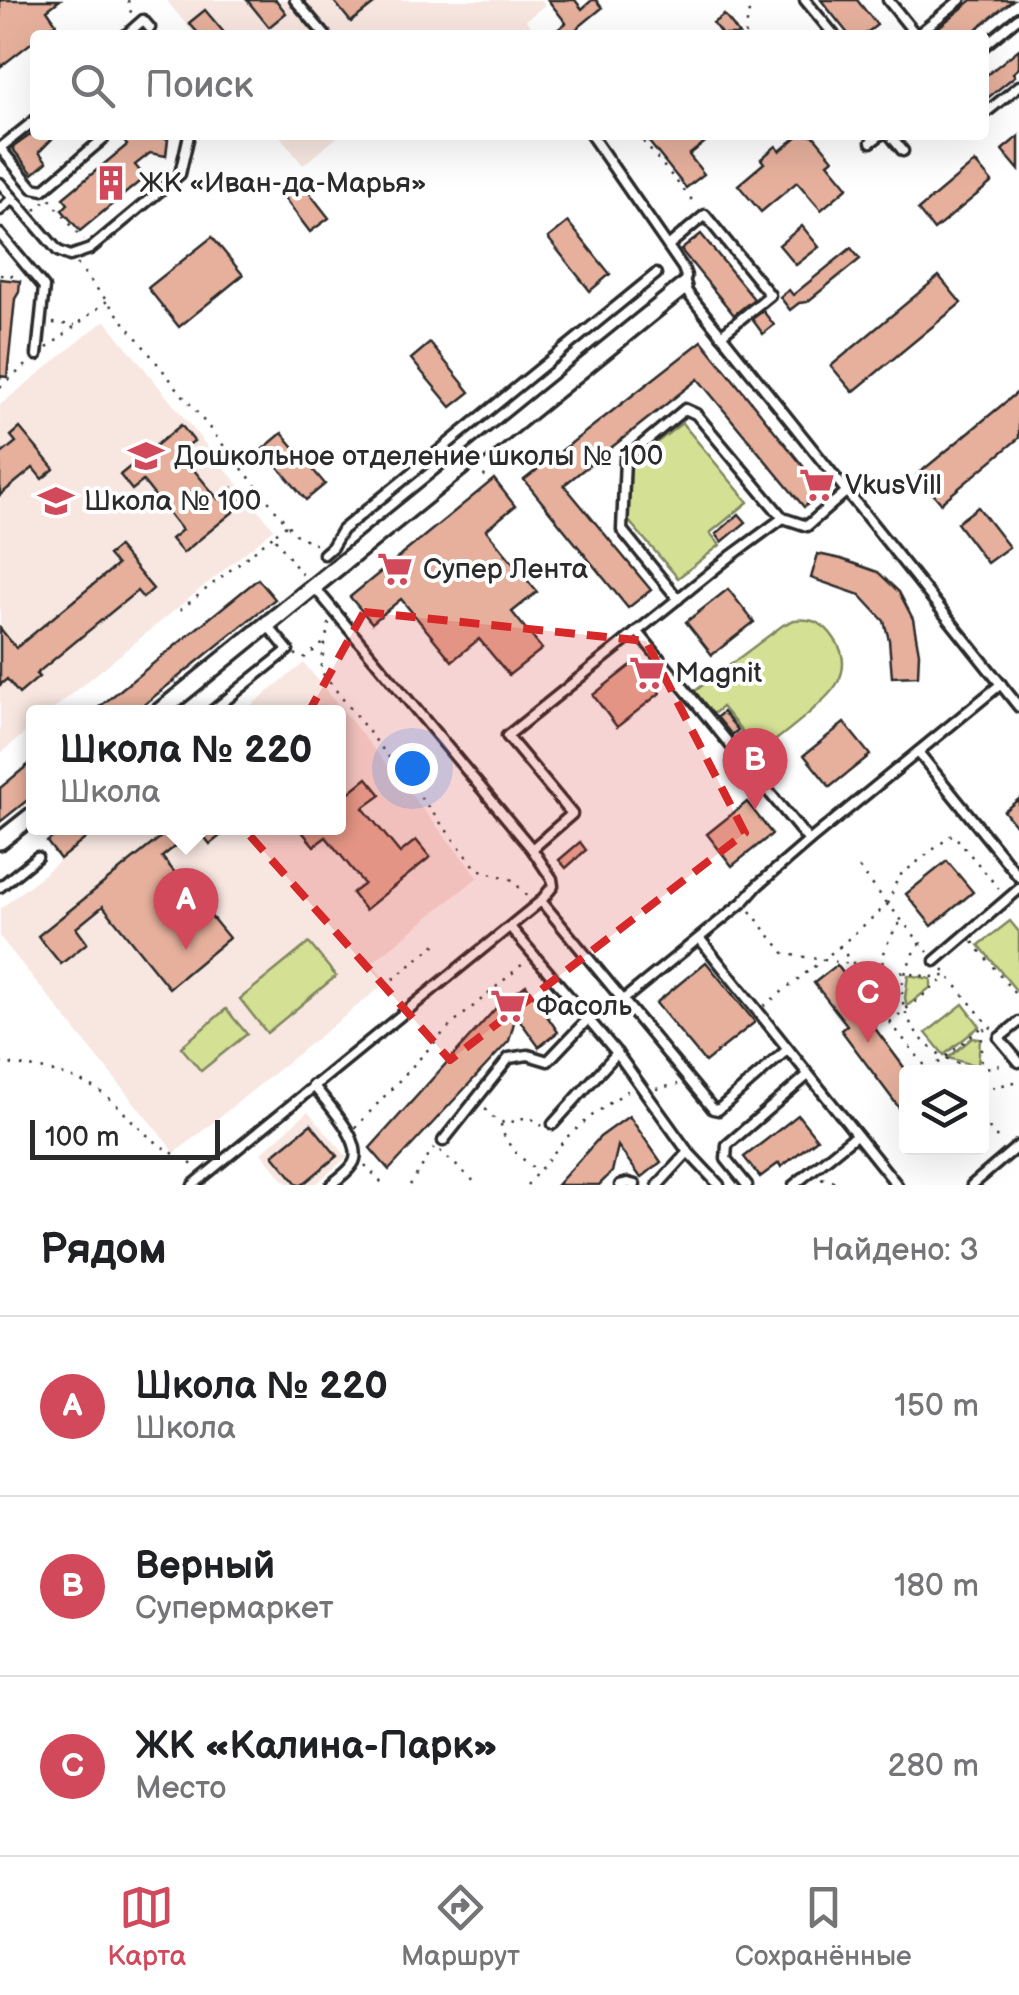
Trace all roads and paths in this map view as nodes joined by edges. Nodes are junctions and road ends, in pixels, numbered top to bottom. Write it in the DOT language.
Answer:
graph roads {
  1 [pos="128,0"];
  2 [pos="294,0"];
  3 [pos="751,0"];
  4 [pos="805,0"];
  5 [pos="888,0"];
  6 [pos="960,0"];
  7 [pos="1019,17"];
  8 [pos="134,28"];
  9 [pos="150,28"];
  10 [pos="132,30"];
  11 [pos="320,30"];
  12 [pos="746,30"];
  13 [pos="830,30"];
  14 [pos="912,30"];
  15 [pos="922,30"];
  16 [pos="989,42"];
  17 [pos="1019,86"];
  18 [pos="989,110"];
  19 [pos="30,124"];
  20 [pos="102,140"];
  21 [pos="187,140"];
  22 [pos="594,140"];
  23 [pos="642,140"];
  24 [pos="874,140"];
  25 [pos="894,140"];
  26 [pos="871,142"];
  27 [pos="0,148"];
  28 [pos="903,151"];
  29 [pos="10,163"];
  30 [pos="0,171"];
  31 [pos="0,183"];
  32 [pos="43,190"];
  33 [pos="13,198"];
  34 [pos="0,210"];
  35 [pos="705,216"];
  36 [pos="0,234"];
  37 [pos="668,246"];
  38 [pos="90,249"];
  39 [pos="70,256"];
  40 [pos="656,274"];
  41 [pos="0,275"];
  42 [pos="37,278"];
  43 [pos="684,288"];
  44 [pos="770,295"];
  45 [pos="107,301"];
  46 [pos="776,303"];
  47 [pos="40,322"];
  48 [pos="76,326"];
  49 [pos="721,335"];
  50 [pos="38,355"];
  51 [pos="0,377"];
  52 [pos="11,378"];
  53 [pos="0,387"];
  54 [pos="486,471"];
  55 [pos="484,477"];
  56 [pos="847,491"];
  57 [pos="782,518"];
  58 [pos="287,524"];
  59 [pos="273,536"];
  60 [pos="324,554"];
  61 [pos="311,586"];
  62 [pos="678,598"];
  63 [pos="180,610"];
  64 [pos="330,621"];
  65 [pos="267,625"];
  66 [pos="638,631"];
  67 [pos="326,641"];
  68 [pos="288,650"];
  69 [pos="1000,684"];
  70 [pos="167,705"];
  71 [pos="220,705"];
  72 [pos="1019,707"];
  73 [pos="918,752"];
  74 [pos="26,820"];
  75 [pos="809,840"];
  76 [pos="0,841"];
  77 [pos="532,849"];
  78 [pos="37,856"];
  79 [pos="859,868"];
  80 [pos="1019,876"];
  81 [pos="0,887"];
  82 [pos="1019,889"];
  83 [pos="1007,899"];
  84 [pos="743,902"];
  85 [pos="538,904"];
  86 [pos="888,904"];
  87 [pos="902,921"];
  88 [pos="510,927"];
  89 [pos="966,934"];
  90 [pos="700,939"];
  91 [pos="776,943"];
  92 [pos="920,943"];
  93 [pos="442,945"];
  94 [pos="839,947"];
  95 [pos="770,948"];
  96 [pos="534,955"];
  97 [pos="822,960"];
  98 [pos="935,961"];
  99 [pos="855,965"];
  100 [pos="882,969"];
  101 [pos="906,973"];
  102 [pos="947,976"];
  103 [pos="385,986"];
  104 [pos="883,997"];
  105 [pos="1019,999"];
  106 [pos="623,1000"];
  107 [pos="906,1010"];
  108 [pos="758,1011"];
  109 [pos="587,1020"];
  110 [pos="890,1022"];
  111 [pos="1019,1022"];
  112 [pos="987,1024"];
  113 [pos="999,1038"];
  114 [pos="788,1049"];
  115 [pos="618,1054"];
  116 [pos="944,1058"];
  117 [pos="1017,1060"];
  118 [pos="0,1063"];
  119 [pos="924,1065"];
  120 [pos="936,1065"];
  121 [pos="961,1065"];
  122 [pos="980,1065"];
  123 [pos="989,1068"];
  124 [pos="808,1075"];
  125 [pos="688,1080"];
  126 [pos="1019,1081"];
  127 [pos="640,1082"];
  128 [pos="313,1086"];
  129 [pos="989,1088"];
  130 [pos="646,1092"];
  131 [pos="475,1100"];
  132 [pos="501,1123"];
  133 [pos="550,1127"];
  134 [pos="989,1128"];
  135 [pos="350,1134"];
  136 [pos="856,1134"];
  137 [pos="443,1141"];
  138 [pos="1019,1145"];
  139 [pos="688,1152"];
  140 [pos="1010,1153"];
  141 [pos="356,1156"];
  142 [pos="538,1173"];
  143 [pos="207,1174"];
  144 [pos="820,1178"];
  145 [pos="193,1185"];
  146 [pos="214,1185"];
  147 [pos="331,1185"];
  148 [pos="384,1185"];
  149 [pos="410,1185"];
  150 [pos="478,1185"];
  151 [pos="527,1185"];
  152 [pos="620,1185"];
  153 [pos="635,1185"];
  154 [pos="658,1185"];
  155 [pos="719,1185"];
  156 [pos="747,1185"];
  157 [pos="794,1185"];
  158 [pos="846,1185"];
  159 [pos="897,1185"];
  160 [pos="972,1185"];
  1 -- 8 [label="path"];
  2 -- 11 [label="lane"];
  3 -- 12 [label="path"];
  4 -- 13 [label="lane"];
  5 -- 14 [label="lane"];
  6 -- 15 [label="lane"];
  7 -- 16 [label="lane"];
  8 -- 9 [label="lane"];
  8 -- 10 [label="lane"];
  17 -- 18 [label="lane"];
  19 -- 27 [label="lane"];
  20 -- 32 [label="lane"];
  21 -- 38 [label="lane"];
  22 -- 37 [label="lane"];
  23 -- 35 [label="path"];
  24 -- 26 [label="lane"];
  25 -- 28 [label="lane"];
  27 -- 29 [label="lane"];
  29 -- 30 [label="lane"];
  29 -- 32 [label="lane"];
  31 -- 33 [label="lane"];
  32 -- 38 [label="path"];
  33 -- 34 [label="lane"];
  33 -- 39 [label="lane"];
  35 -- 37 [label="lane"];
  35 -- 44 [label="lane"];
  36 -- 42 [label="lane"];
  37 -- 43 [label="lane"];
  38 -- 39 [label="lane"];
  39 -- 45 [label="path"];
  40 -- 60 [label="lane"];
  41 -- 42 [label="path"];
  42 -- 47 [label="lane"];
  43 -- 49 [label="lane"];
  43 -- 61 [label="street"];
  44 -- 46 [label="lane"];
  44 -- 49 [label="lane"];
  45 -- 48 [label="path"];
  45 -- 58 [label="path"];
  47 -- 48 [label="path"];
  47 -- 50 [label="lane"];
  48 -- 50 [label="path"];
  49 -- 56 [label="lane"];
  50 -- 52 [label="path"];
  51 -- 52 [label="path"];
  52 -- 53 [label="path"];
  54 -- 55 [label="path"];
  56 -- 57 [label="lane"];
  56 -- 69 [label="lane"];
  57 -- 62 [label="lane"];
  57 -- 62 [label="lane"];
  58 -- 59 [label="path"];
  58 -- 60 [label="path"];
  59 -- 61 [label="path"];
  59 -- 63 [label="path"];
  61 -- 65 [label="street"];
  61 -- 77 [label="lane"];
  62 -- 66 [label="lane"];
  64 -- 67 [label="path"];
  65 -- 68 [label="lane"];
  65 -- 70 [label="street"];
  66 -- 75 [label="lane"];
  66 -- 77 [label="lane"];
  67 -- 68 [label="path"];
  67 -- 85 [label="path"];
  68 -- 71 [label="lane"];
  69 -- 72 [label="lane"];
  69 -- 73 [label="lane"];
  73 -- 75 [label="lane"];
  73 -- 80 [label="lane"];
  74 -- 76 [label="street"];
  75 -- 84 [label="lane"];
  77 -- 85 [label="lane"];
  78 -- 81 [label="lane"];
  79 -- 86 [label="path"];
  82 -- 83 [label="lane"];
  83 -- 86 [label="path"];
  83 -- 89 [label="lane"];
  84 -- 90 [label="lane"];
  84 -- 91 [label="path"];
  85 -- 88 [label="lane"];
  85 -- 106 [label="lane"];
  86 -- 87 [label="path"];
  86 -- 94 [label="path"];
  87 -- 92 [label="path"];
  87 -- 100 [label="path"];
  88 -- 96 [label="lane"];
  88 -- 128 [label="lane"];
  89 -- 98 [label="lane"];
  89 -- 105 [label="path"];
  90 -- 106 [label="lane"];
  90 -- 108 [label="lane"];
  91 -- 95 [label="path"];
  91 -- 97 [label="path"];
  92 -- 98 [label="path"];
  92 -- 101 [label="path"];
  93 -- 103 [label="path"];
  94 -- 97 [label="path"];
  94 -- 99 [label="path"];
  96 -- 109 [label="lane"];
  96 -- 135 [label="path"];
  97 -- 99 [label="path"];
  97 -- 108 [label="path"];
  98 -- 102 [label="path"];
  99 -- 100 [label="path"];
  99 -- 104 [label="path"];
  100 -- 101 [label="path"];
  100 -- 104 [label="path"];
  101 -- 102 [label="path"];
  101 -- 107 [label="path"];
  102 -- 107 [label="path"];
  102 -- 112 [label="path"];
  104 -- 110 [label="path"];
  106 -- 125 [label="lane"];
  107 -- 110 [label="path"];
  107 -- 116 [label="path"];
  108 -- 114 [label="lane"];
  109 -- 115 [label="lane"];
  109 -- 131 [label="lane"];
  110 -- 119 [label="path"];
  111 -- 113 [label="lane"];
  112 -- 113 [label="path"];
  112 -- 116 [label="path"];
  112 -- 122 [label="path"];
  113 -- 117 [label="lane"];
  114 -- 124 [label="lane"];
  114 -- 125 [label="lane"];
  115 -- 127 [label="lane"];
  115 -- 133 [label="lane"];
  116 -- 120 [label="path"];
  116 -- 121 [label="path"];
  117 -- 123 [label="path"];
  118 -- 143 [label="path"];
  124 -- 136 [label="lane"];
  124 -- 156 [label="lane"];
  125 -- 130 [label="path"];
  126 -- 129 [label="path"];
  127 -- 130 [label="lane"];
  127 -- 142 [label="path"];
  128 -- 135 [label="lane"];
  128 -- 143 [label="lane"];
  130 -- 139 [label="lane"];
  131 -- 132 [label="path"];
  131 -- 137 [label="lane"];
  132 -- 133 [label="path"];
  132 -- 142 [label="path"];
  134 -- 140 [label="path"];
  135 -- 141 [label="lane"];
  136 -- 157 [label="lane"];
  136 -- 159 [label="lane"];
  138 -- 140 [label="lane"];
  139 -- 154 [label="lane"];
  139 -- 155 [label="lane"];
  140 -- 160 [label="lane"];
  141 -- 147 [label="lane"];
  141 -- 148 [label="path"];
  142 -- 151 [label="path"];
  143 -- 145 [label="lane"];
  143 -- 146 [label="lane"];
  144 -- 158 [label="path"];
  149 -- 150 [label="path"];
  152 -- 153 [label="lane"];
}
